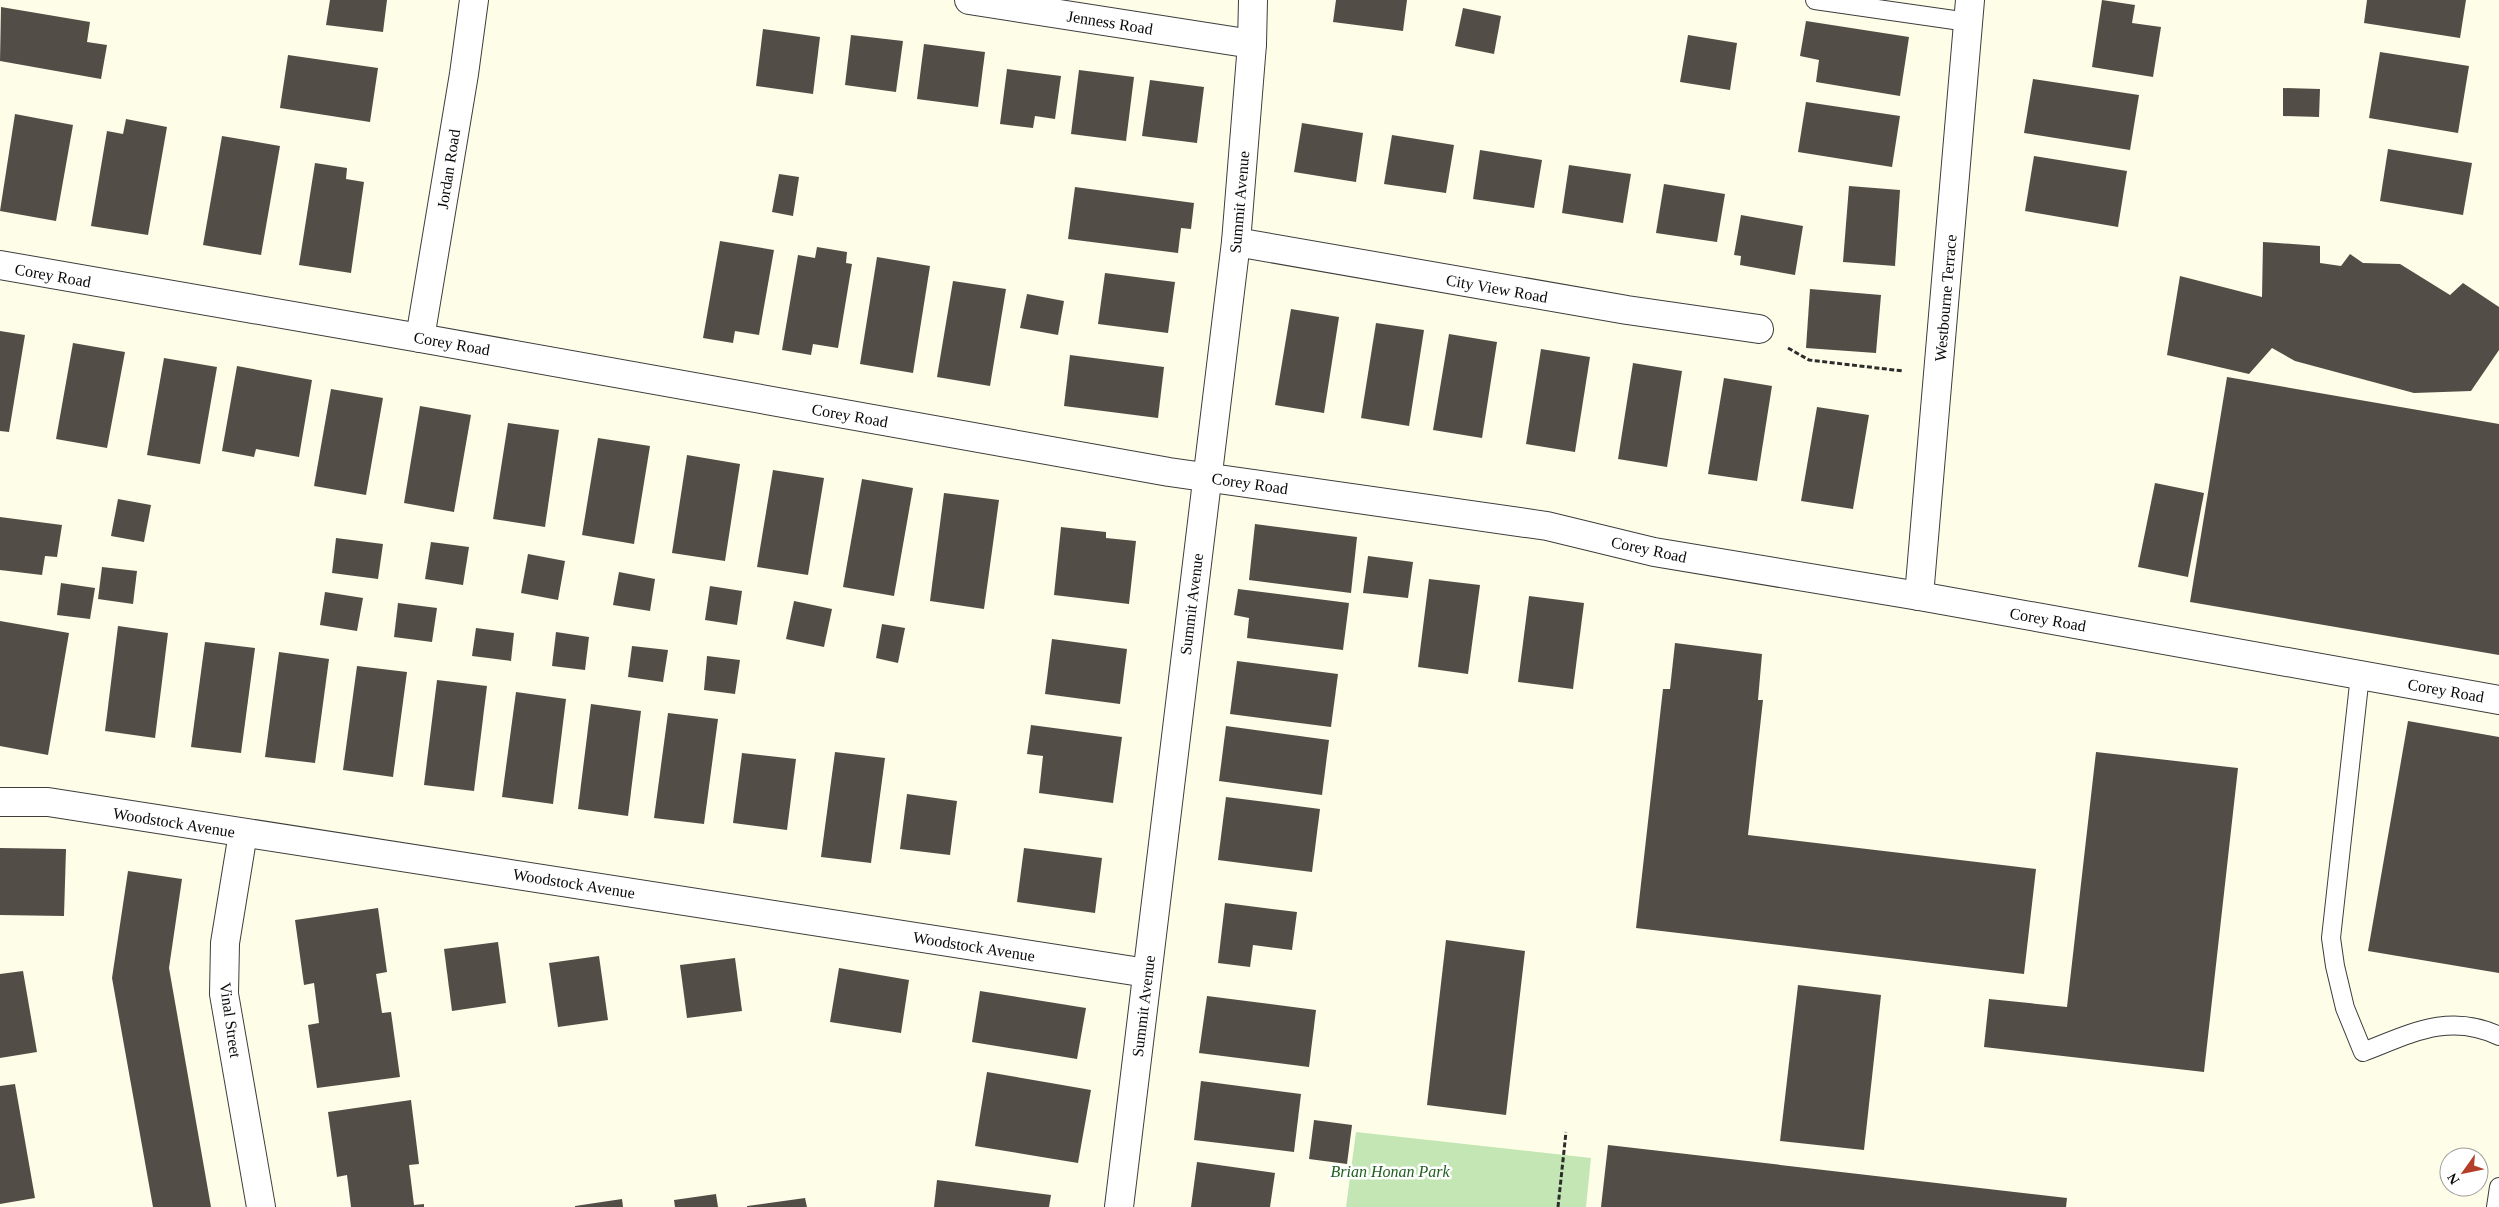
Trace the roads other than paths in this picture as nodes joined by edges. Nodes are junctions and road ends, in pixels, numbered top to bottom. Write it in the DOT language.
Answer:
graph roads {
  1 [pos="474,0"];
  2 [pos="968,0"];
  3 [pos="1253,0"];
  4 [pos="1816,0"];
  5 [pos="1969,11"];
  6 [pos="1252,44"];
  7 [pos="1236,242"];
  8 [pos="0,266"];
  9 [pos="1759,329"];
  10 [pos="420,338"];
  11 [pos="1207,476"];
  12 [pos="1919,596"];
  13 [pos="2360,675"];
  14 [pos="2499,700"];
  15 [pos="0,802"];
  16 [pos="243,833"];
  17 [pos="1147,973"];
  18 [pos="2499,1036"];
  19 [pos="2499,1187"];
  20 [pos="261,1207"];
  21 [pos="1119,1207"];
  22 [pos="2496,1207"];
  1 -- 10 [label="street, Jordan Road"];
  2 -- 6 [label="street, Jenness Road"];
  3 -- 6 [label="street, Summit Avenue"];
  4 -- 5 [label="lane"];
  5 -- 12 [label="street, Westbourne Terrace"];
  6 -- 7 [label="street, Summit Avenue"];
  7 -- 9 [label="street, City View Road"];
  7 -- 11 [label="street, Summit Avenue"];
  8 -- 10 [label="street, Corey Road"];
  10 -- 11 [label="street, Corey Road"];
  11 -- 12 [label="street, Corey Road"];
  11 -- 17 [label="street, Summit Avenue"];
  12 -- 13 [label="street, Corey Road"];
  13 -- 14 [label="street, Corey Road"];
  13 -- 18 [label="lane"];
  15 -- 16 [label="street, Woodstock Avenue"];
  16 -- 17 [label="street, Woodstock Avenue"];
  16 -- 20 [label="street, Vinal Street"];
  17 -- 21 [label="street, Summit Avenue"];
  19 -- 22 [label="lane"];
}
